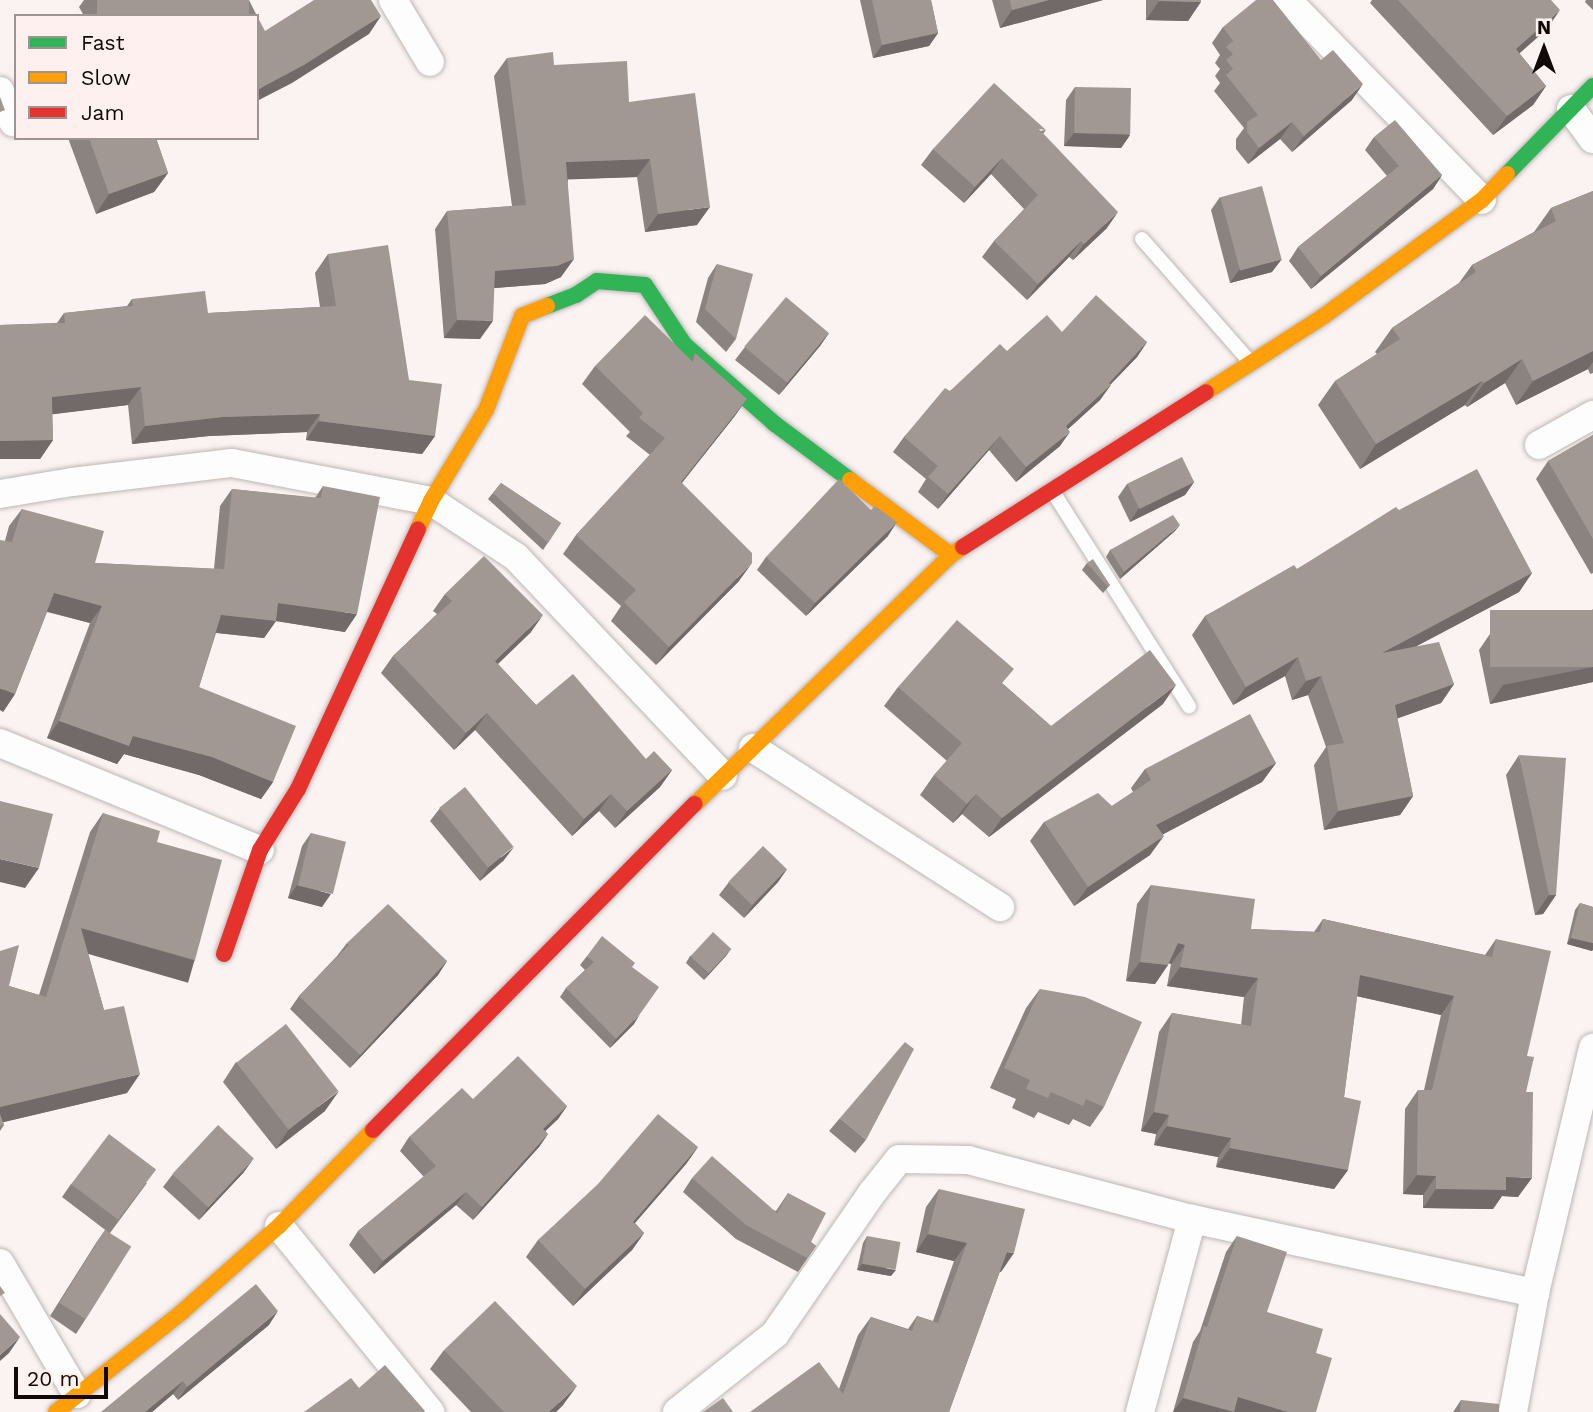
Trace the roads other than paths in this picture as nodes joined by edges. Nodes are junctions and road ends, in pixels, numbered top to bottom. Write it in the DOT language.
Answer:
graph roads {
  1 [pos="393,0"];
  2 [pos="1287,0"];
  3 [pos="430,62"];
  4 [pos="1593,86"];
  5 [pos="0,91"];
  6 [pos="1571,109"];
  7 [pos="13,122"];
  8 [pos="1593,139"];
  9 [pos="1482,200"];
  10 [pos="1142,239"];
  11 [pos="1251,363"];
  12 [pos="1593,415"];
  13 [pos="1539,445"];
  14 [pos="1052,491"];
  15 [pos="0,494"];
  16 [pos="431,501"];
  17 [pos="951,555"];
  18 [pos="1189,706"];
  19 [pos="0,743"];
  20 [pos="753,748"];
  21 [pos="723,776"];
  22 [pos="260,850"];
  23 [pos="1000,907"];
  24 [pos="224,954"];
  25 [pos="1593,1048"];
  26 [pos="1192,1219"];
  27 [pos="279,1226"];
  28 [pos="0,1263"];
  29 [pos="1535,1293"];
  30 [pos="77,1394"];
  31 [pos="56,1412"];
  32 [pos="430,1412"];
  33 [pos="677,1412"];
  34 [pos="1140,1412"];
  35 [pos="1513,1412"];
  1 -- 3 [label="street"];
  2 -- 9 [label="street"];
  4 -- 6 [label="street"];
  5 -- 7 [label="street"];
  6 -- 8 [label="street"];
  6 -- 9 [label="street"];
  9 -- 11 [label="street"];
  10 -- 11 [label="lane"];
  11 -- 14 [label="street"];
  12 -- 13 [label="street"];
  14 -- 17 [label="street"];
  14 -- 18 [label="lane"];
  15 -- 16 [label="street"];
  16 -- 17 [label="street"];
  16 -- 21 [label="street"];
  16 -- 22 [label="street"];
  17 -- 20 [label="street"];
  19 -- 22 [label="street"];
  20 -- 21 [label="street"];
  20 -- 23 [label="street"];
  21 -- 27 [label="street"];
  22 -- 24 [label="street"];
  25 -- 29 [label="street"];
  26 -- 29 [label="street"];
  26 -- 33 [label="street"];
  26 -- 34 [label="street"];
  27 -- 30 [label="street"];
  27 -- 32 [label="street"];
  28 -- 30 [label="street"];
  29 -- 35 [label="street"];
  30 -- 31 [label="street"];
}
